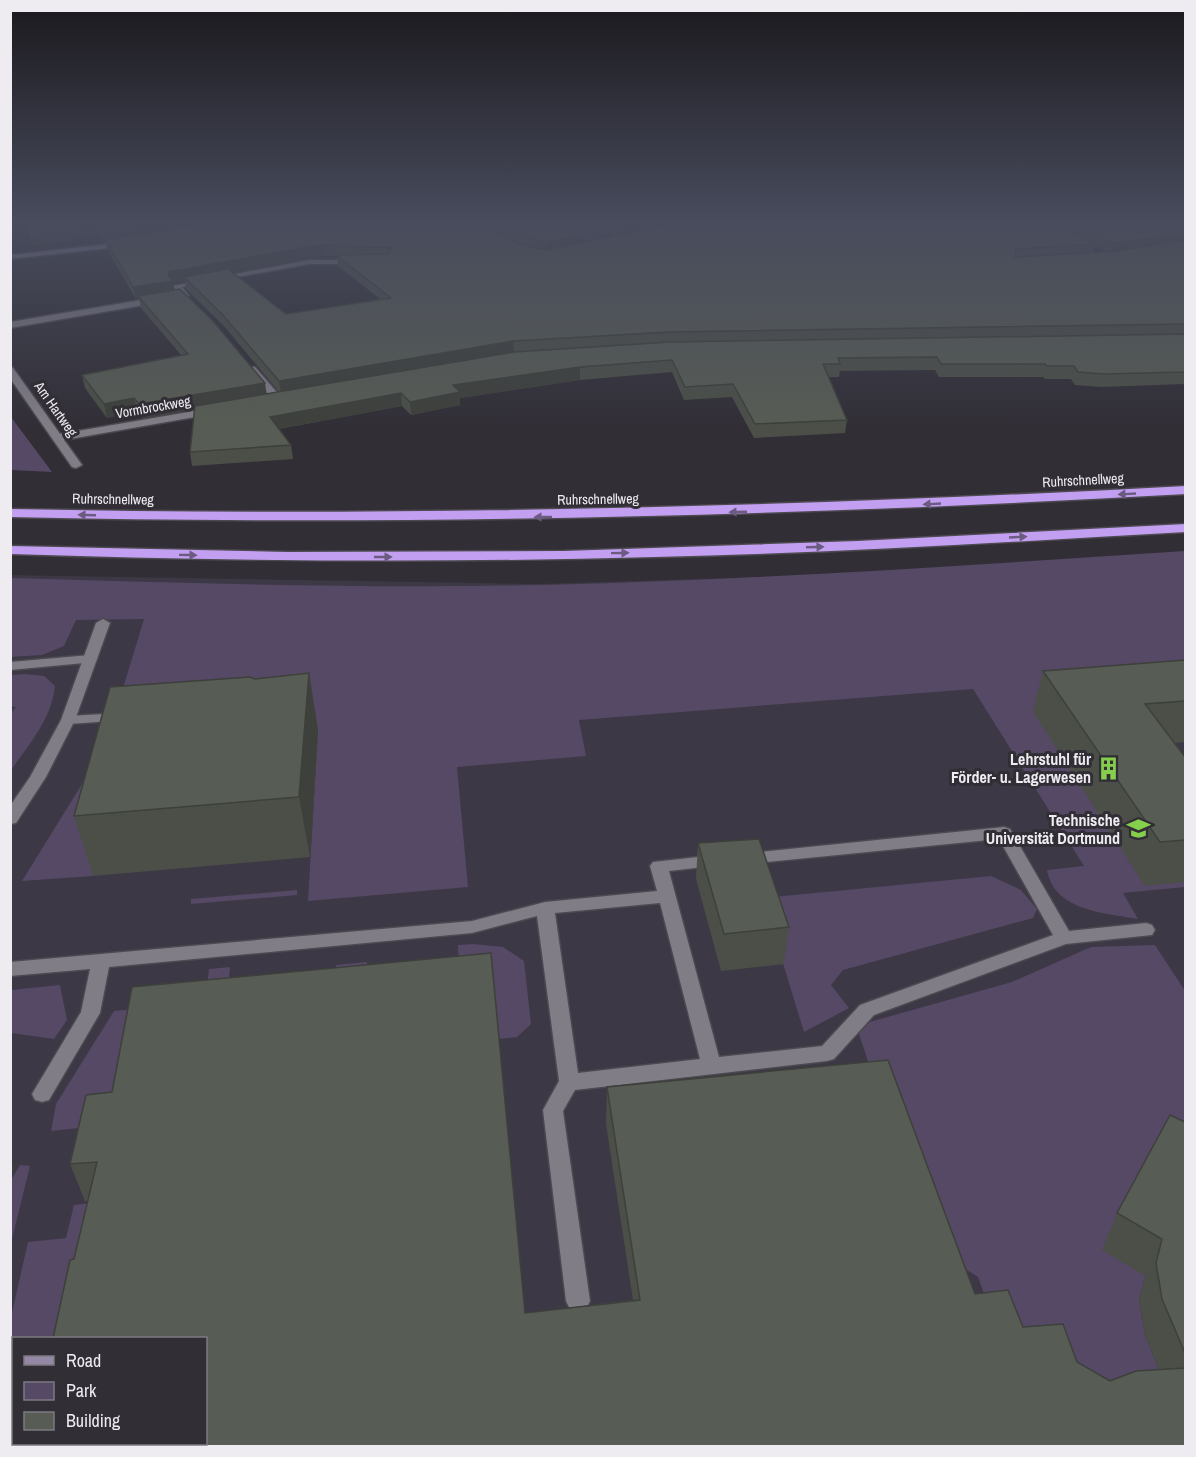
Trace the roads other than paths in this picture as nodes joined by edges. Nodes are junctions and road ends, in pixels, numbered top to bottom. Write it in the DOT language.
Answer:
graph roads {
  1 [pos="180,291"];
  2 [pos="185,296"];
  3 [pos="193,304"];
  4 [pos="10,325"];
  5 [pos="248,364"];
  6 [pos="10,370"];
  7 [pos="289,397"];
  8 [pos="277,399"];
  9 [pos="266,401"];
  10 [pos="220,409"];
  11 [pos="58,438"];
  12 [pos="76,465"];
  13 [pos="1185,490"];
  14 [pos="10,513"];
  15 [pos="1185,528"];
  16 [pos="10,550"];
  17 [pos="103,623"];
  18 [pos="90,659"];
  19 [pos="10,666"];
  20 [pos="138,716"];
  21 [pos="68,720"];
  22 [pos="10,819"];
  23 [pos="667,896"];
  24 [pos="545,908"];
  25 [pos="1146,930"];
  26 [pos="1064,938"];
  27 [pos="100,962"];
  28 [pos="10,969"];
  29 [pos="712,1067"];
  30 [pos="569,1082"];
  31 [pos="42,1094"];
  32 [pos="578,1301"];
  1 -- 2 [label="street"];
  2 -- 3 [label="street"];
  2 -- 4 [label="street"];
  5 -- 8 [label="street"];
  6 -- 11 [label="street, Am Hartweg"];
  7 -- 8 [label="street"];
  8 -- 9 [label="street"];
  10 -- 11 [label="street, Vormbrockweg"];
  11 -- 12 [label="street, Am Hartweg"];
  13 -- 14 [label="highway, Ruhrschnellweg, one-way"];
  16 -- 15 [label="highway, one-way"];
  17 -- 18 [label="street"];
  18 -- 19 [label="street"];
  18 -- 21 [label="street"];
  20 -- 21 [label="street"];
  21 -- 22 [label="street"];
  23 -- 24 [label="street"];
  23 -- 26 [label="street"];
  23 -- 29 [label="street"];
  24 -- 27 [label="street"];
  24 -- 30 [label="street"];
  25 -- 26 [label="street"];
  26 -- 29 [label="street"];
  27 -- 28 [label="street"];
  27 -- 31 [label="street"];
  29 -- 30 [label="street"];
  30 -- 32 [label="street"];
}
